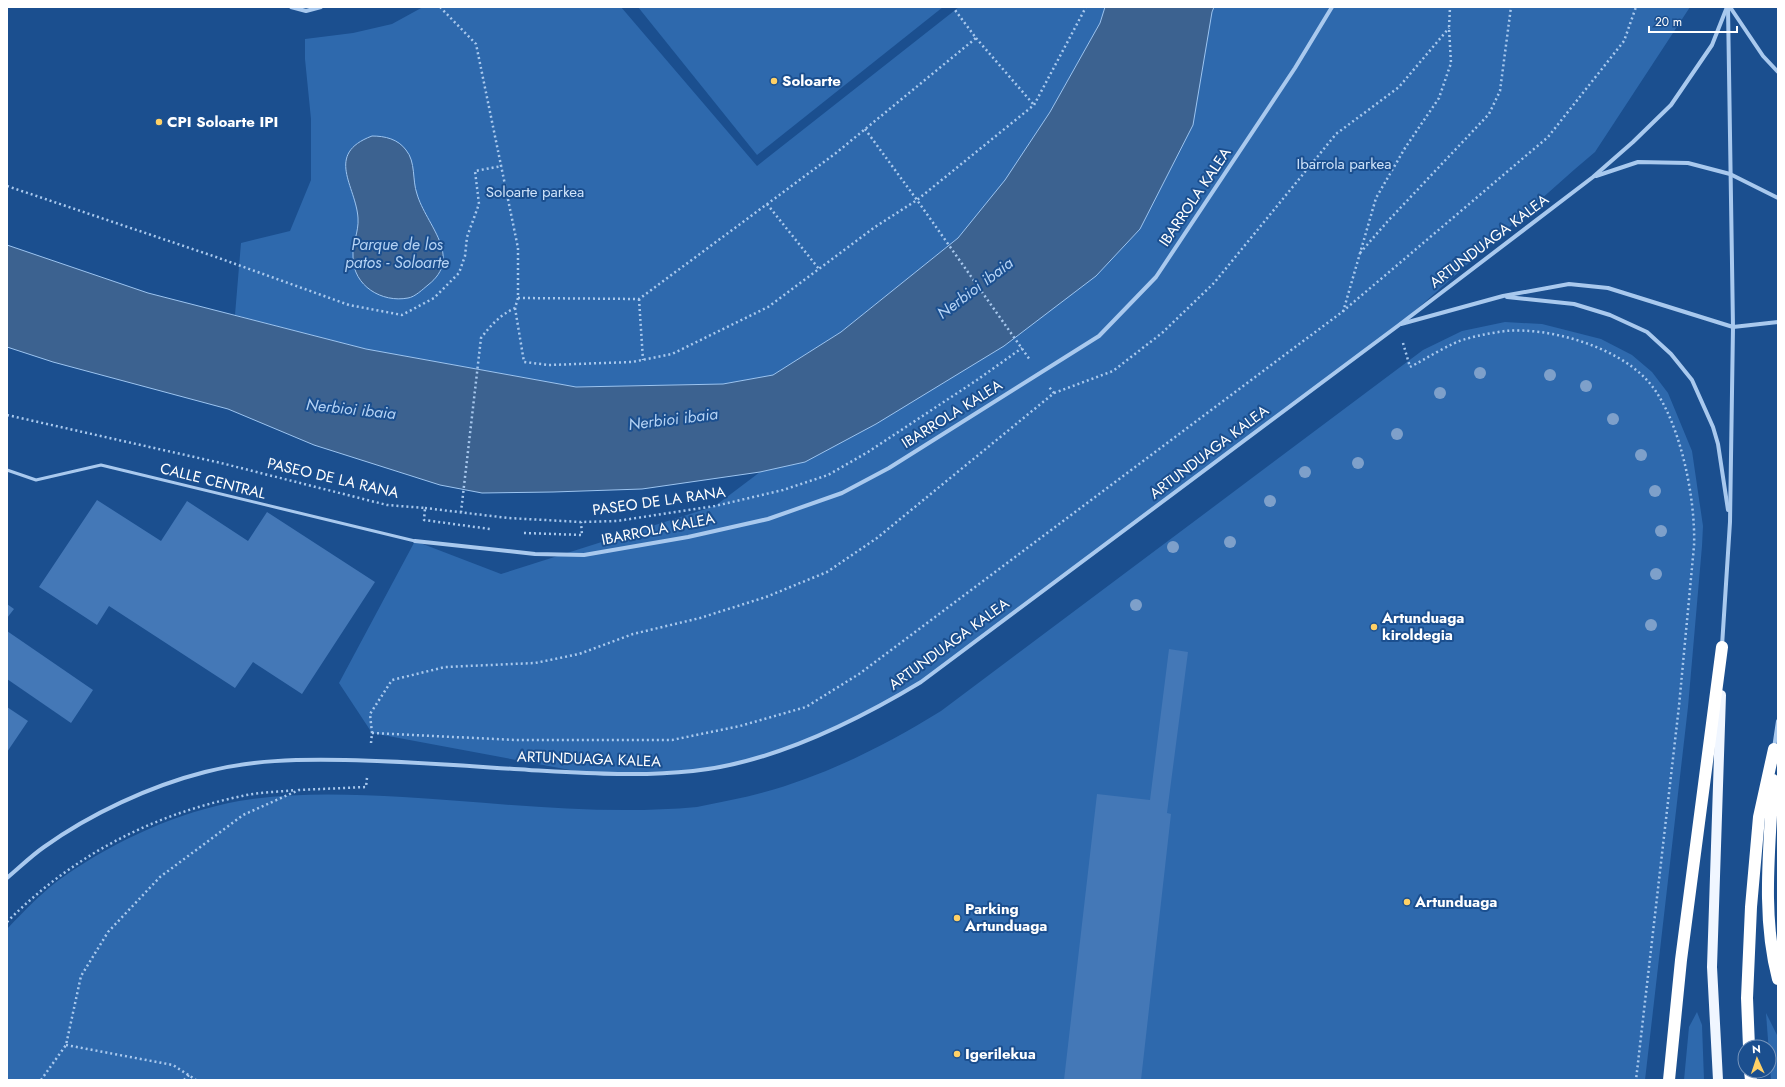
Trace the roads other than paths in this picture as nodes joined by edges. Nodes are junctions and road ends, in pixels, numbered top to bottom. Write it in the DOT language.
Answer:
graph roads {
  1 [pos="291,7"];
  2 [pos="321,7"];
  3 [pos="1332,7"];
  4 [pos="1728,7"];
  5 [pos="1778,72"];
  6 [pos="1730,174"];
  7 [pos="1593,177"];
  8 [pos="1778,198"];
  9 [pos="1503,296"];
  10 [pos="1778,322"];
  11 [pos="1399,325"];
  12 [pos="1733,327"];
  13 [pos="7,470"];
  14 [pos="1730,522"];
  15 [pos="415,541"];
  16 [pos="1722,647"];
  17 [pos="1778,721"];
  18 [pos="1774,749"];
  19 [pos="7,878"];
  20 [pos="1778,979"];
  21 [pos="1749,1039"];
  22 [pos="1669,1080"];
  23 [pos="1718,1080"];
  1 -- 2 [label="street"];
  3 -- 15 [label="street, IBARROLA KALEA"];
  4 -- 5 [label="street"];
  4 -- 6 [label="street"];
  4 -- 7 [label="street, ARTUNDUAGA KALEA"];
  6 -- 7 [label="street, ARTUNDUAGA KALEA"];
  6 -- 8 [label="street, ARTUNDUAGA KALEA"];
  6 -- 12 [label="street"];
  7 -- 11 [label="street, ARTUNDUAGA KALEA"];
  9 -- 11 [label="street, ARTUNDUAGA KALEA"];
  9 -- 12 [label="street, ARTUNDUAGA KALEA"];
  9 -- 14 [label="street, ARTUNDUAGA KALEA"];
  10 -- 12 [label="street"];
  11 -- 19 [label="street, ARTUNDUAGA KALEA"];
  12 -- 14 [label="street"];
  13 -- 15 [label="lane, CALLE CENTRAL"];
  14 -- 16 [label="street"];
  16 -- 22 [label="highway"];
  16 -- 23 [label="main road"];
  17 -- 18 [label="street"];
  18 -- 20 [label="highway"];
  18 -- 21 [label="highway"];
}
